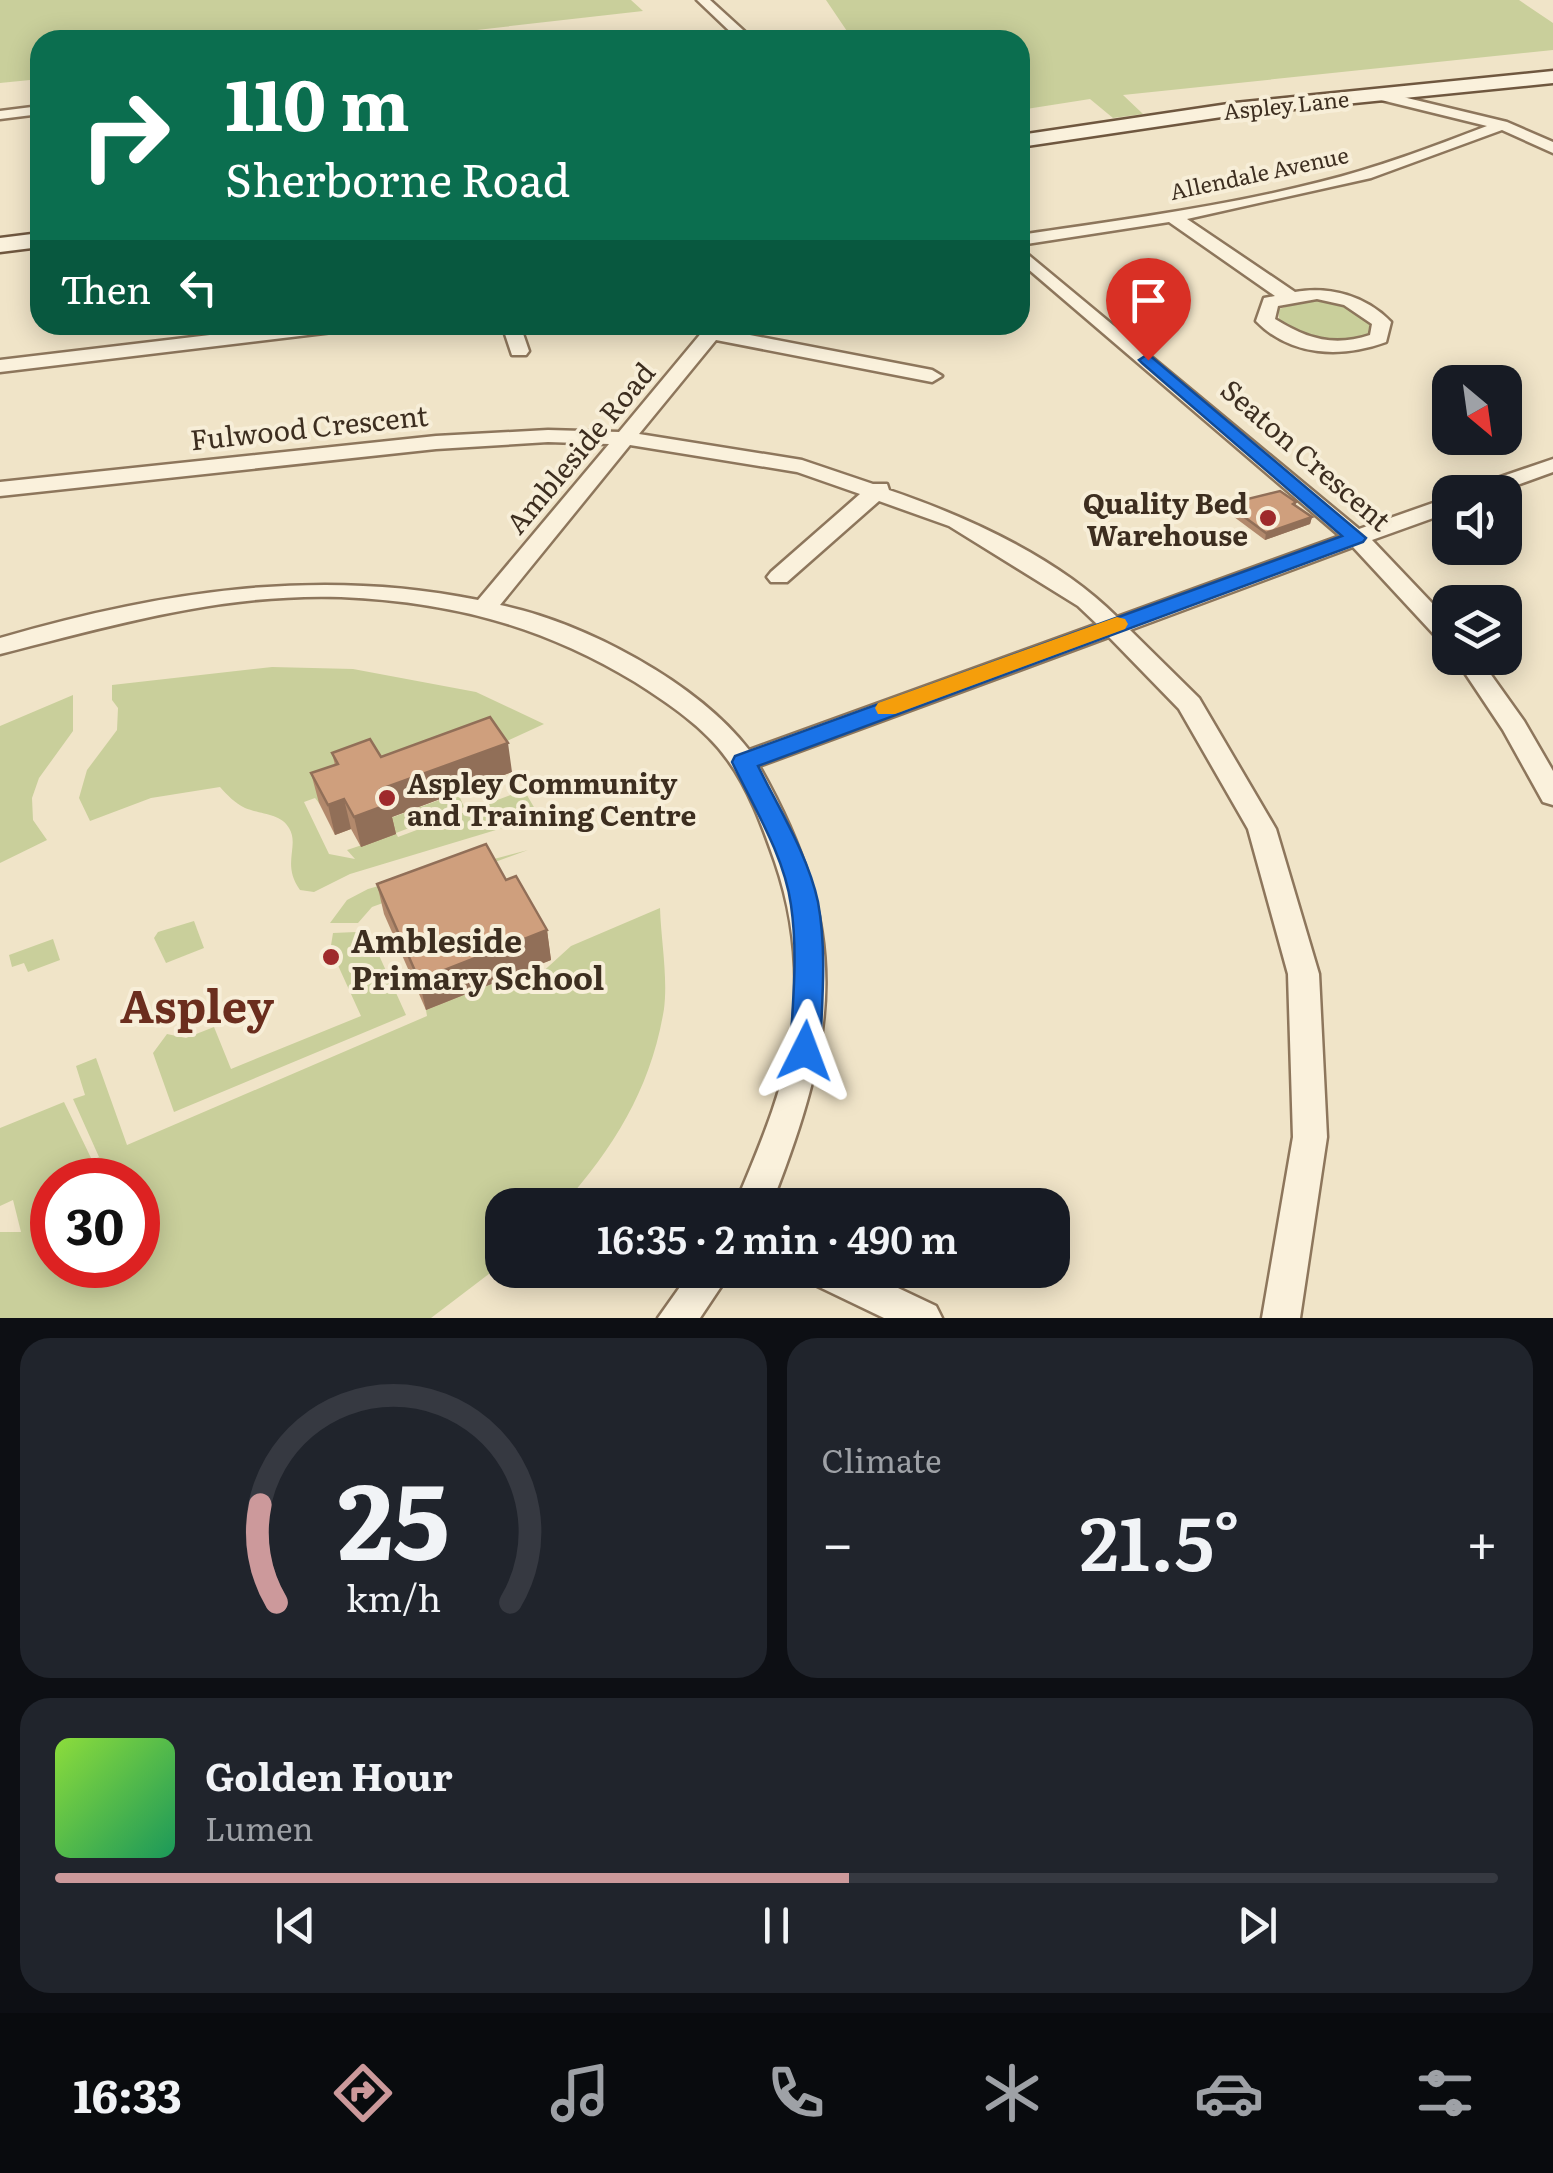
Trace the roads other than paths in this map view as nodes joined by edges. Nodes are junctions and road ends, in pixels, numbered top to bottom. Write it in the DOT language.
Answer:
graph roads {
  1 [pos="704,0"];
  2 [pos="736,30"];
  3 [pos="1553,77"];
  4 [pos="1400,92"];
  5 [pos="1378,94"];
  6 [pos="1419,106"];
  7 [pos="30,111"];
  8 [pos="0,115"];
  9 [pos="1502,125"];
  10 [pos="1030,139"];
  11 [pos="1553,148"];
  12 [pos="1171,216"];
  13 [pos="1030,238"];
  14 [pos="30,242"];
  15 [pos="0,246"];
  16 [pos="1030,262"];
  17 [pos="1291,298"];
  18 [pos="257,335"];
  19 [pos="514,335"];
  20 [pos="710,335"];
  21 [pos="743,335"];
  22 [pos="519,352"];
  23 [pos="0,366"];
  24 [pos="932,376"];
  25 [pos="625,438"];
  26 [pos="1553,465"];
  27 [pos="1522,476"];
  28 [pos="0,489"];
  29 [pos="878,489"];
  30 [pos="1432,511"];
  31 [pos="1356,538"];
  32 [pos="780,577"];
  33 [pos="485,607"];
  34 [pos="1432,616"];
  35 [pos="1118,624"];
  36 [pos="0,646"];
  37 [pos="1479,675"];
  38 [pos="744,762"];
  39 [pos="1553,795"];
  40 [pos="760,1188"];
  41 [pos="700,1288"];
  42 [pos="860,1288"];
  43 [pos="677,1318"];
  44 [pos="923,1318"];
  45 [pos="1280,1318"];
  1 -- 2 [label="street"];
  3 -- 4 [label="main road, Aspley Lane"];
  4 -- 5 [label="main road, Aspley Lane"];
  4 -- 6 [label="street"];
  5 -- 6 [label="street"];
  5 -- 10 [label="main road, Aspley Lane"];
  6 -- 9 [label="street"];
  7 -- 8 [label="street"];
  9 -- 11 [label="street"];
  9 -- 12 [label="street, Allendale Avenue"];
  12 -- 13 [label="street, Allendale Avenue"];
  12 -- 17 [label="street"];
  14 -- 15 [label="main road"];
  16 -- 31 [label="street, Seaton Crescent"];
  17 -- 17 [label="street"];
  18 -- 23 [label="street"];
  19 -- 22 [label="street"];
  20 -- 25 [label="street, Ambleside Road"];
  21 -- 24 [label="street"];
  25 -- 28 [label="street, Fulwood Crescent"];
  25 -- 29 [label="street, Fulwood Crescent"];
  25 -- 33 [label="street, Ambleside Road"];
  26 -- 27 [label="street"];
  29 -- 32 [label="street"];
  29 -- 35 [label="street, Fulwood Crescent"];
  30 -- 31 [label="street"];
  31 -- 34 [label="street, Seaton Crescent"];
  31 -- 35 [label="street"];
  33 -- 36 [label="street"];
  33 -- 38 [label="street"];
  35 -- 38 [label="street"];
  35 -- 45 [label="street, Fulwood Crescent"];
  37 -- 39 [label="street"];
  38 -- 40 [label="street"];
  41 -- 43 [label="street"];
  42 -- 44 [label="street"];
}
